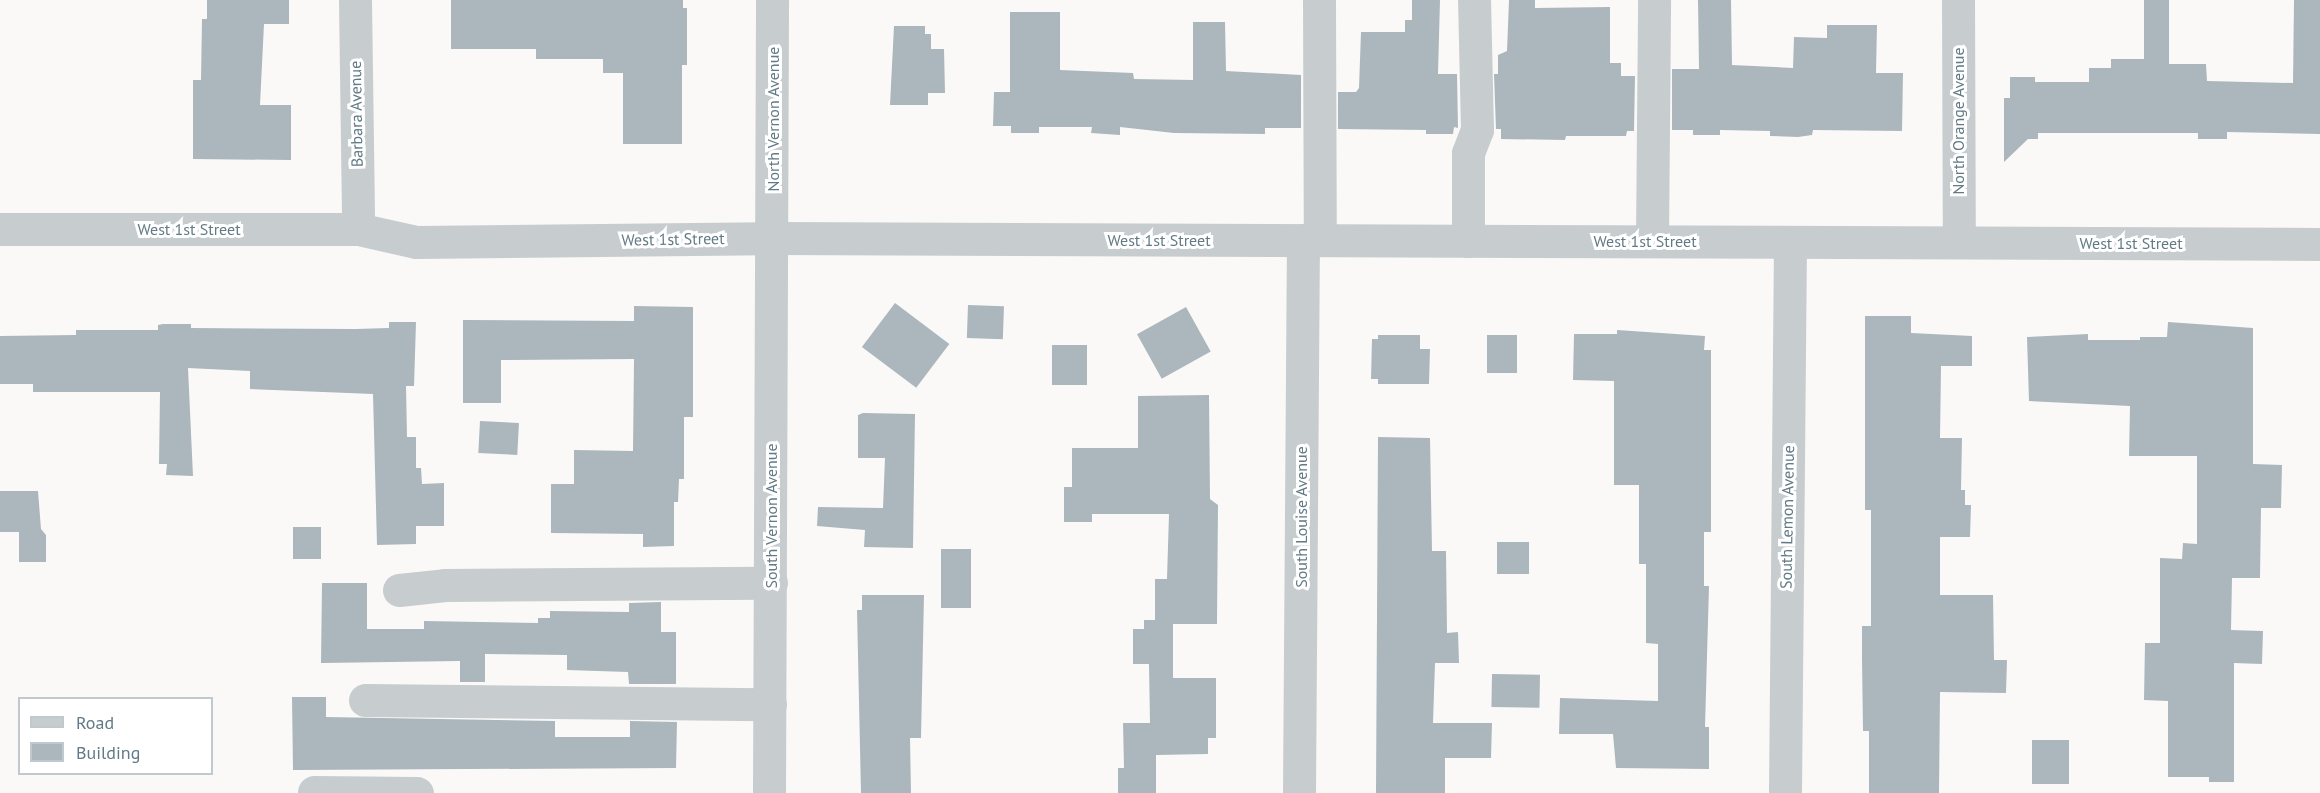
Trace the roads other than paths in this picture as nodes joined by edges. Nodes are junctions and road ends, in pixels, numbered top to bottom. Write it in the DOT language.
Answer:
graph roads {
  1 [pos="355,0"];
  2 [pos="772,0"];
  3 [pos="1319,0"];
  4 [pos="1474,0"];
  5 [pos="1654,0"];
  6 [pos="1958,0"];
  7 [pos="357,229"];
  8 [pos="0,230"];
  9 [pos="773,238"];
  10 [pos="1311,240"];
  11 [pos="1468,241"];
  12 [pos="1653,242"];
  13 [pos="1790,242"];
  14 [pos="1959,243"];
  15 [pos="2320,244"];
  16 [pos="771,584"];
  17 [pos="399,590"];
  18 [pos="365,700"];
  19 [pos="770,704"];
  20 [pos="314,792"];
  21 [pos="417,793"];
  22 [pos="769,793"];
  23 [pos="1299,793"];
  24 [pos="1785,793"];
  1 -- 7 [label="street, Barbara Avenue"];
  2 -- 9 [label="street, North Vernon Avenue"];
  3 -- 10 [label="street, South Louise Avenue"];
  4 -- 11 [label="street"];
  5 -- 12 [label="street"];
  6 -- 14 [label="street, North Orange Avenue"];
  7 -- 8 [label="street, West 1st Street"];
  7 -- 9 [label="street, West 1st Street"];
  9 -- 10 [label="street, West 1st Street"];
  9 -- 16 [label="street, South Vernon Avenue"];
  10 -- 11 [label="street, West 1st Street"];
  10 -- 23 [label="street, South Louise Avenue"];
  11 -- 12 [label="street, West 1st Street"];
  12 -- 13 [label="street, West 1st Street"];
  13 -- 14 [label="street, West 1st Street"];
  13 -- 24 [label="street, South Lemon Avenue"];
  14 -- 15 [label="street, West 1st Street"];
  16 -- 17 [label="street"];
  16 -- 19 [label="street, South Vernon Avenue"];
  18 -- 19 [label="street"];
  19 -- 22 [label="street, South Vernon Avenue"];
  20 -- 21 [label="street"];
}
